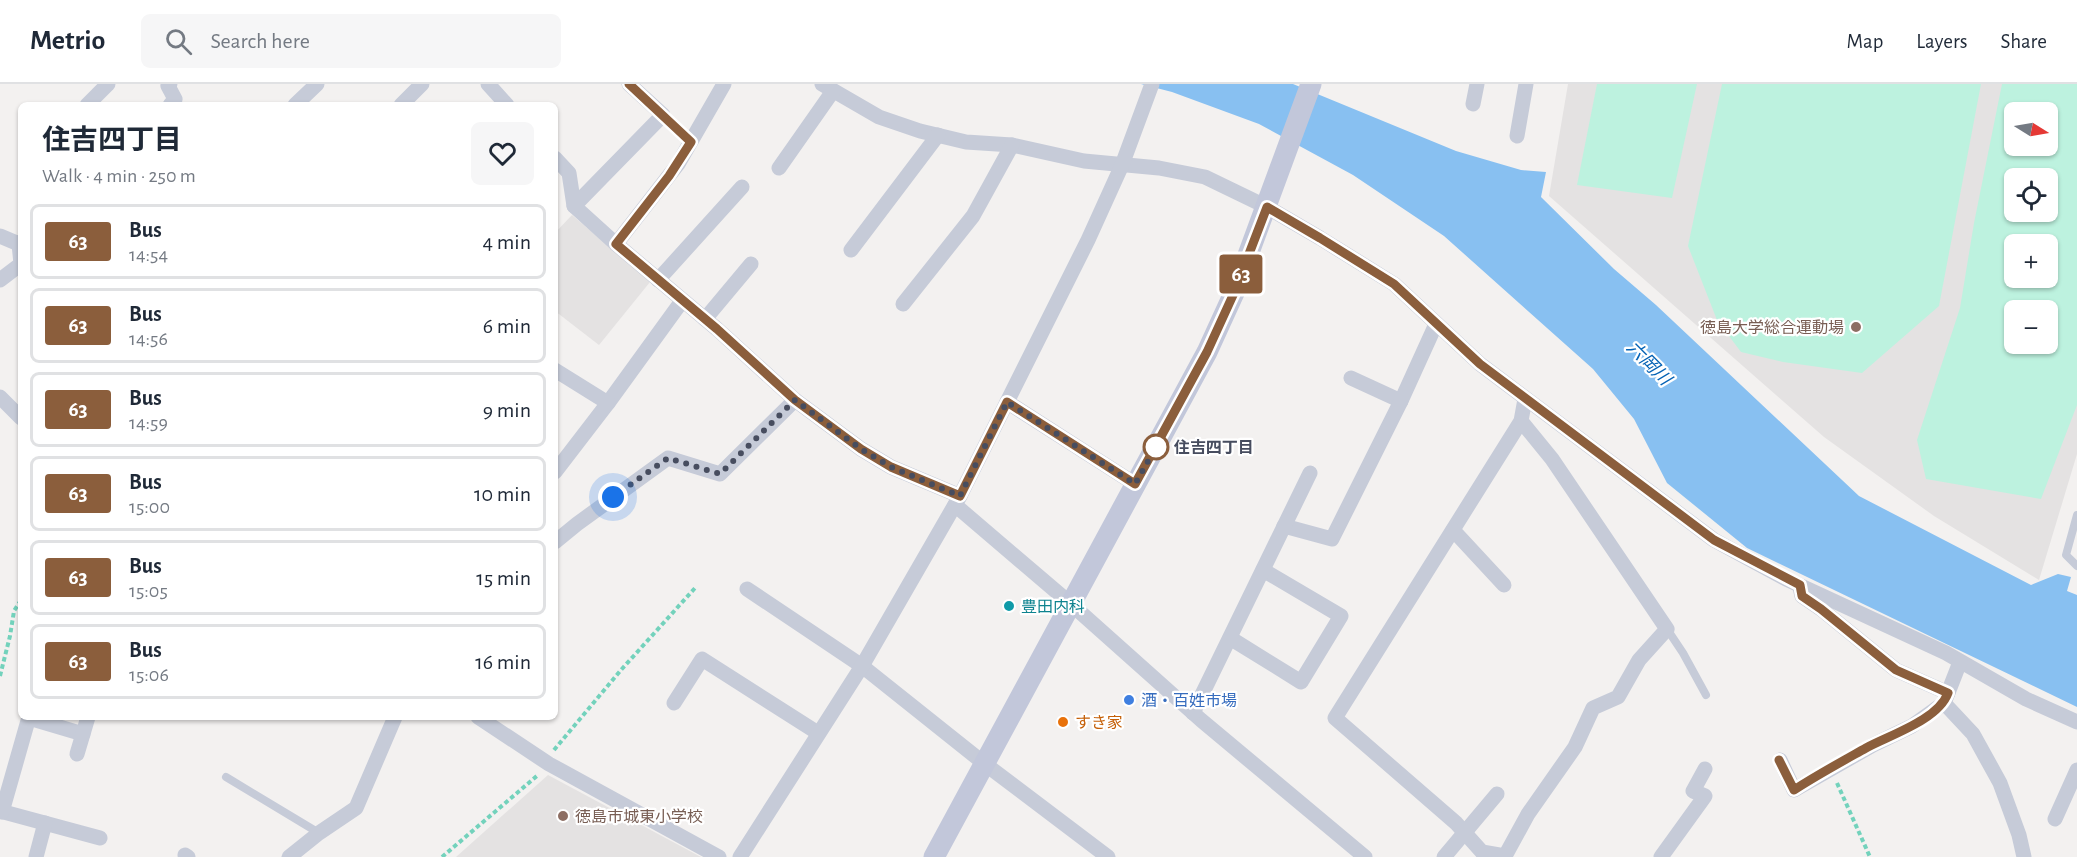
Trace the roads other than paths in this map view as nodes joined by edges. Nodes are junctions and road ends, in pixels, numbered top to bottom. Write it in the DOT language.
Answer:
graph roads {
  1 [pos="108,84"];
  2 [pos="317,84"];
  3 [pos="422,84"];
  4 [pos="488,84"];
  5 [pos="629,84"];
  6 [pos="724,84"];
  7 [pos="1477,84"];
  8 [pos="1526,84"];
  9 [pos="167,85"];
  10 [pos="1311,85"];
  11 [pos="827,87"];
  12 [pos="1151,88"];
  13 [pos="90,102"];
  14 [pos="172,102"];
  15 [pos="298,102"];
  16 [pos="404,102"];
  17 [pos="504,102"];
  18 [pos="1473,104"];
  19 [pos="663,115"];
  20 [pos="938,135"];
  21 [pos="1517,136"];
  22 [pos="691,142"];
  23 [pos="1012,145"];
  24 [pos="558,161"];
  25 [pos="1122,165"];
  26 [pos="778,168"];
  27 [pos="742,187"];
  28 [pos="574,206"];
  29 [pos="1267,207"];
  30 [pos="0,236"];
  31 [pos="18,242"];
  32 [pos="616,244"];
  33 [pos="851,250"];
  34 [pos="751,264"];
  35 [pos="18,266"];
  36 [pos="0,280"];
  37 [pos="658,280"];
  38 [pos="682,301"];
  39 [pos="903,304"];
  40 [pos="705,319"];
  41 [pos="1436,324"];
  42 [pos="558,372"];
  43 [pos="1351,378"];
  44 [pos="0,398"];
  45 [pos="1525,399"];
  46 [pos="795,400"];
  47 [pos="1401,401"];
  48 [pos="608,402"];
  49 [pos="1007,402"];
  50 [pos="18,415"];
  51 [pos="1521,421"];
  52 [pos="558,468"];
  53 [pos="1310,472"];
  54 [pos="1135,484"];
  55 [pos="957,500"];
  56 [pos="2077,515"];
  57 [pos="1284,526"];
  58 [pos="1453,530"];
  59 [pos="558,540"];
  60 [pos="2077,566"];
  61 [pos="1263,570"];
  62 [pos="1504,585"];
  63 [pos="1800,585"];
  64 [pos="747,589"];
  65 [pos="1071,604"];
  66 [pos="1667,629"];
  67 [pos="1230,638"];
  68 [pos="1960,662"];
  69 [pos="862,666"];
  70 [pos="1706,695"];
  71 [pos="1946,698"];
  72 [pos="674,703"];
  73 [pos="1193,713"];
  74 [pos="28,720"];
  75 [pos="36,720"];
  76 [pos="87,720"];
  77 [pos="394,720"];
  78 [pos="483,720"];
  79 [pos="2077,722"];
  80 [pos="818,733"];
  81 [pos="83,734"];
  82 [pos="78,754"];
  83 [pos="1779,760"];
  84 [pos="985,764"];
  85 [pos="1705,769"];
  86 [pos="2077,770"];
  87 [pos="226,777"];
  88 [pos="1497,794"];
  89 [pos="1,811"];
  90 [pos="2055,819"];
  91 [pos="45,823"];
  92 [pos="1464,832"];
  93 [pos="319,833"];
  94 [pos="100,838"];
  95 [pos="36,857"];
  96 [pos="289,857"];
  97 [pos="719,857"];
  98 [pos="740,857"];
  99 [pos="934,857"];
  100 [pos="1108,857"];
  101 [pos="1365,857"];
  102 [pos="1444,857"];
  103 [pos="1661,857"];
  104 [pos="2024,857"];
  1 -- 13 [label="street"];
  2 -- 15 [label="street"];
  3 -- 16 [label="street"];
  4 -- 17 [label="street"];
  5 -- 19 [label="street"];
  6 -- 22 [label="street"];
  7 -- 18 [label="street"];
  8 -- 21 [label="street"];
  9 -- 14 [label="street"];
  10 -- 29 [label="street"];
  11 -- 20 [label="street"];
  11 -- 26 [label="street"];
  12 -- 25 [label="street"];
  19 -- 22 [label="lane"];
  19 -- 28 [label="street"];
  20 -- 23 [label="street"];
  20 -- 33 [label="street"];
  22 -- 32 [label="street"];
  23 -- 25 [label="street"];
  23 -- 39 [label="street"];
  24 -- 28 [label="street"];
  25 -- 29 [label="street"];
  25 -- 49 [label="street"];
  27 -- 37 [label="street"];
  28 -- 32 [label="street"];
  29 -- 41 [label="street"];
  29 -- 54 [label="street"];
  30 -- 31 [label="street"];
  32 -- 37 [label="street"];
  34 -- 40 [label="street"];
  35 -- 36 [label="street"];
  37 -- 38 [label="street"];
  38 -- 40 [label="street"];
  38 -- 48 [label="street"];
  40 -- 46 [label="street"];
  41 -- 45 [label="street"];
  41 -- 47 [label="street"];
  42 -- 48 [label="street"];
  43 -- 47 [label="street"];
  44 -- 50 [label="street"];
  45 -- 51 [label="street"];
  45 -- 63 [label="street"];
  46 -- 55 [label="street"];
  46 -- 59 [label="street"];
  47 -- 57 [label="street"];
  48 -- 52 [label="street"];
  49 -- 54 [label="street"];
  49 -- 55 [label="street"];
  51 -- 58 [label="street"];
  51 -- 66 [label="street"];
  53 -- 57 [label="street"];
  54 -- 65 [label="street"];
  55 -- 65 [label="street"];
  55 -- 69 [label="street"];
  56 -- 60 [label="lane"];
  57 -- 61 [label="street"];
  58 -- 62 [label="street"];
  58 -- 92 [label="street"];
  61 -- 67 [label="street"];
  61 -- 67 [label="street"];
  63 -- 68 [label="street"];
  63 -- 71 [label="street"];
  64 -- 69 [label="street"];
  65 -- 73 [label="street"];
  65 -- 84 [label="street"];
  66 -- 70 [label="lane"];
  66 -- 92 [label="street"];
  67 -- 73 [label="street"];
  68 -- 71 [label="street"];
  68 -- 79 [label="street"];
  69 -- 80 [label="street"];
  69 -- 84 [label="street"];
  71 -- 83 [label="street"];
  71 -- 104 [label="street"];
  72 -- 80 [label="street"];
  73 -- 101 [label="street"];
  74 -- 89 [label="street"];
  75 -- 81 [label="street"];
  76 -- 81 [label="street"];
  77 -- 93 [label="street"];
  78 -- 97 [label="street"];
  80 -- 98 [label="street"];
  81 -- 82 [label="street"];
  84 -- 99 [label="street"];
  84 -- 100 [label="street"];
  85 -- 103 [label="street"];
  86 -- 90 [label="street"];
  87 -- 93 [label="lane"];
  88 -- 92 [label="street"];
  89 -- 91 [label="street"];
  91 -- 94 [label="street"];
  91 -- 95 [label="street"];
  92 -- 102 [label="street"];
  93 -- 96 [label="street"];
}
